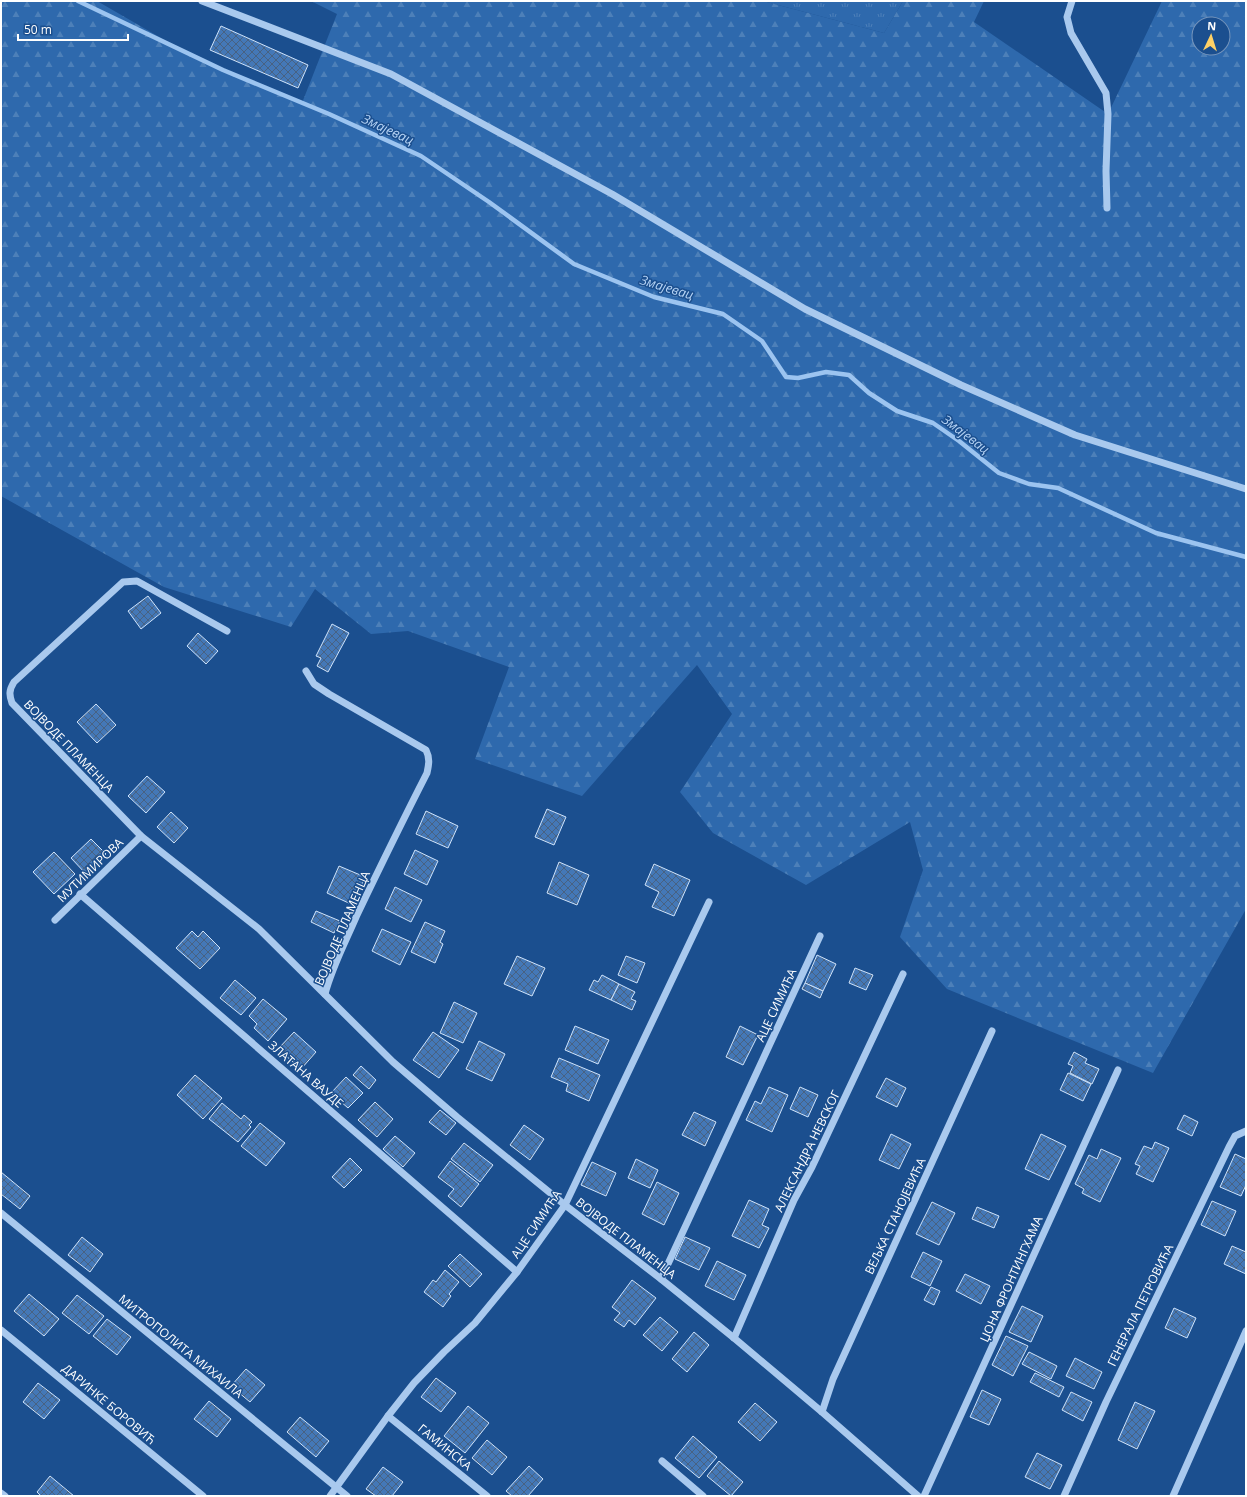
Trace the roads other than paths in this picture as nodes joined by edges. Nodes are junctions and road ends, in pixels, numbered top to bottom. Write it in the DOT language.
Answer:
graph roads {
  1 [pos="202,1"];
  2 [pos="1072,1"];
  3 [pos="1107,208"];
  4 [pos="1246,489"];
  5 [pos="227,630"];
  6 [pos="306,671"];
  7 [pos="141,836"];
  8 [pos="80,894"];
  9 [pos="709,902"];
  10 [pos="55,920"];
  11 [pos="820,936"];
  12 [pos="903,974"];
  13 [pos="325,994"];
  14 [pos="992,1031"];
  15 [pos="1118,1070"];
  16 [pos="1246,1131"];
  17 [pos="565,1204"];
  18 [pos="1,1213"];
  19 [pos="517,1272"];
  20 [pos="661,1279"];
  21 [pos="1,1330"];
  22 [pos="1246,1331"];
  23 [pos="734,1338"];
  24 [pos="822,1412"];
  25 [pos="388,1416"];
  26 [pos="662,1461"];
  27 [pos="337,1488"];
  28 [pos="1,1493"];
  29 [pos="5,1496"];
  30 [pos="203,1496"];
  31 [pos="330,1496"];
  32 [pos="347,1496"];
  33 [pos="487,1496"];
  34 [pos="702,1496"];
  35 [pos="918,1496"];
  36 [pos="924,1496"];
  37 [pos="1064,1496"];
  38 [pos="1174,1496"];
  1 -- 4 [label="street"];
  2 -- 3 [label="street"];
  5 -- 7 [label="street, ВОЈВОДЕ ПЛАМЕНЦА"];
  6 -- 13 [label="street, ВОЈВОДЕ ПЛАМЕНЦА"];
  7 -- 8 [label="street, МУТИМИРОВА"];
  7 -- 13 [label="street, ВОЈВОДЕ ПЛАМЕНЦА"];
  8 -- 10 [label="street, МУТИМИРОВА"];
  8 -- 19 [label="street, ЗЛАТАНА ВАУДЕ"];
  9 -- 17 [label="street, АЦЕ СИМИЋА"];
  11 -- 20 [label="street, АЦЕ СИМИЋА"];
  12 -- 23 [label="street, АЛЕКСАНДРА НЕВСКОГ"];
  13 -- 17 [label="street, ВОЈВОДЕ ПЛАМЕНЦА"];
  14 -- 24 [label="street, ВЕЉКА СТАНОЈЕВИЋА"];
  15 -- 36 [label="street, ЏОНА ФРОНТИНГХАМА"];
  16 -- 37 [label="street, ГЕНЕРАЛА ПЕТРОВИЋА"];
  17 -- 19 [label="street, АЦЕ СИМИЋА"];
  17 -- 20 [label="street, ВОЈВОДЕ ПЛАМЕНЦА"];
  18 -- 27 [label="street, МИТРОПОЛИТА МИХАИЛА"];
  19 -- 25 [label="street, АЦЕ СИМИЋА"];
  20 -- 23 [label="street, ВОЈВОДЕ ПЛАМЕНЦА"];
  21 -- 30 [label="street, ДАРИНКЕ БОРОВИЋ"];
  22 -- 38 [label="street"];
  23 -- 24 [label="street, ВОЈВОДЕ ПЛАМЕНЦА"];
  24 -- 35 [label="street, ВОЈВОДЕ ПЛАМЕНЦА"];
  25 -- 27 [label="street, АЦЕ СИМИЋА"];
  25 -- 33 [label="street, ГАМИНСКА"];
  26 -- 34 [label="street"];
  27 -- 31 [label="street, АЦЕ СИМИЋА"];
  27 -- 32 [label="street, МИТРОПОЛИТА МИХАИЛА"];
  28 -- 29 [label="street"];
}
